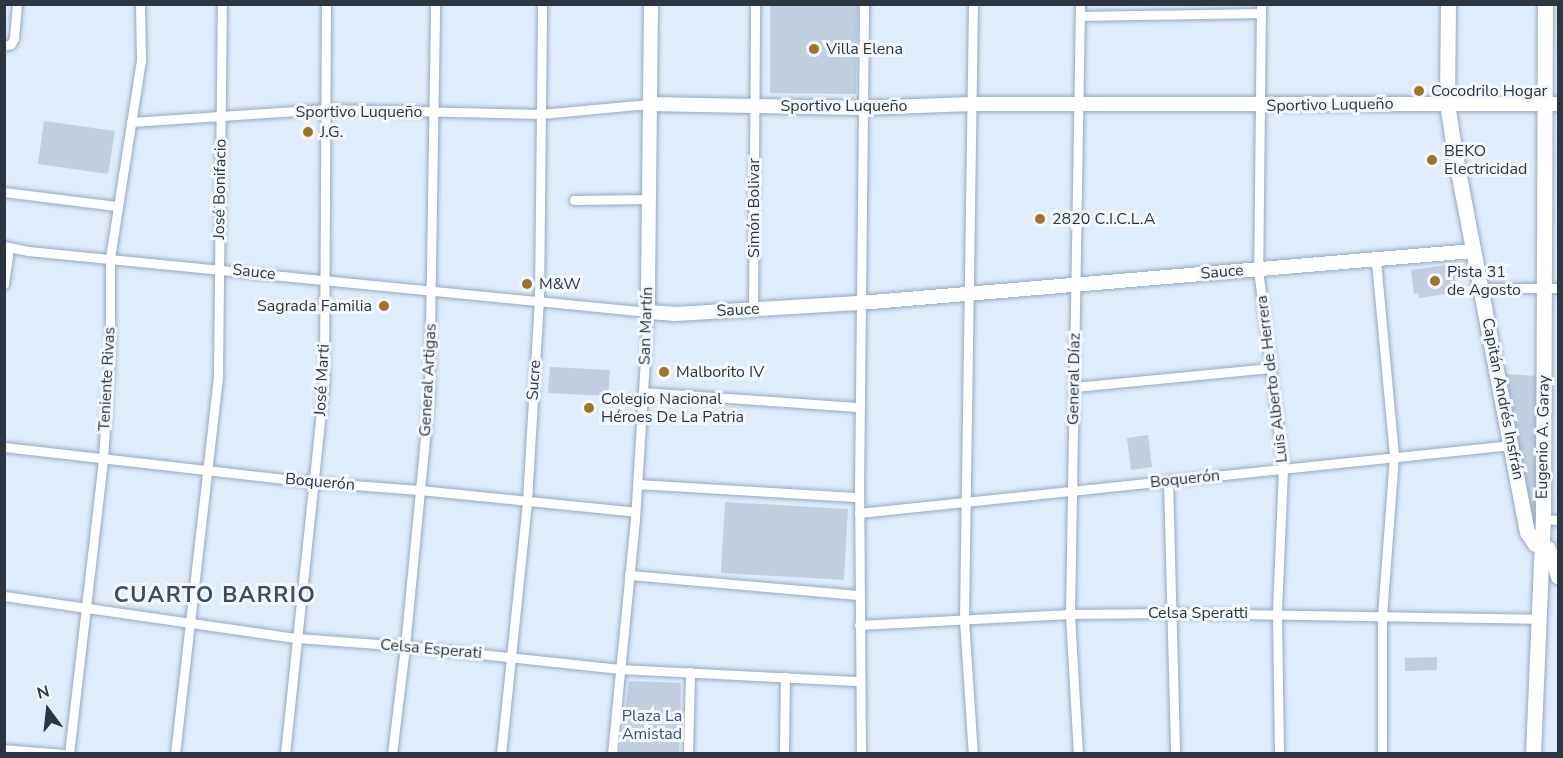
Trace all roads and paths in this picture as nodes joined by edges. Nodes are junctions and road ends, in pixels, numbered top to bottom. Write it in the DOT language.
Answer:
graph roads {
  1 [pos="17,4"];
  2 [pos="140,4"];
  3 [pos="222,4"];
  4 [pos="326,4"];
  5 [pos="435,4"];
  6 [pos="542,4"];
  7 [pos="651,4"];
  8 [pos="756,4"];
  9 [pos="864,4"];
  10 [pos="973,4"];
  11 [pos="1080,4"];
  12 [pos="1449,4"];
  13 [pos="1545,4"];
  14 [pos="1261,9"];
  15 [pos="1080,16"];
  16 [pos="8,45"];
  17 [pos="649,104"];
  18 [pos="972,104"];
  19 [pos="1447,104"];
  20 [pos="1552,104"];
  21 [pos="1079,105"];
  22 [pos="754,106"];
  23 [pos="1259,106"];
  24 [pos="863,108"];
  25 [pos="326,109"];
  26 [pos="434,112"];
  27 [pos="541,114"];
  28 [pos="221,117"];
  29 [pos="130,122"];
  30 [pos="4,192"];
  31 [pos="649,199"];
  32 [pos="574,200"];
  33 [pos="116,206"];
  34 [pos="7,247"];
  35 [pos="1473,251"];
  36 [pos="110,258"];
  37 [pos="1376,261"];
  38 [pos="219,268"];
  39 [pos="1258,269"];
  40 [pos="324,279"];
  41 [pos="4,284"];
  42 [pos="1075,284"];
  43 [pos="1482,288"];
  44 [pos="1552,288"];
  45 [pos="432,290"];
  46 [pos="969,293"];
  47 [pos="539,301"];
  48 [pos="860,303"];
  49 [pos="753,309"];
  50 [pos="648,312"];
  51 [pos="1271,368"];
  52 [pos="1074,387"];
  53 [pos="643,392"];
  54 [pos="859,407"];
  55 [pos="1511,446"];
  56 [pos="4,447"];
  57 [pos="1394,456"];
  58 [pos="103,459"];
  59 [pos="1283,468"];
  60 [pos="207,469"];
  61 [pos="1168,480"];
  62 [pos="313,482"];
  63 [pos="637,484"];
  64 [pos="420,490"];
  65 [pos="1072,490"];
  66 [pos="859,494"];
  67 [pos="527,501"];
  68 [pos="966,502"];
  69 [pos="635,512"];
  70 [pos="859,513"];
  71 [pos="1551,520"];
  72 [pos="1540,545"];
  73 [pos="629,575"];
  74 [pos="1558,577"];
  75 [pos="859,595"];
  76 [pos="4,596"];
  77 [pos="86,606"];
  78 [pos="1171,613"];
  79 [pos="1277,613"];
  80 [pos="1070,614"];
  81 [pos="1382,615"];
  82 [pos="1538,619"];
  83 [pos="964,620"];
  84 [pos="192,622"];
  85 [pos="860,626"];
  86 [pos="297,638"];
  87 [pos="405,646"];
  88 [pos="512,656"];
  89 [pos="620,669"];
  90 [pos="690,672"];
  91 [pos="785,677"];
  92 [pos="860,681"];
  93 [pos="4,749"];
  94 [pos="65,753"];
  95 [pos="69,753"];
  96 [pos="175,753"];
  97 [pos="285,753"];
  98 [pos="392,753"];
  99 [pos="501,753"];
  100 [pos="612,753"];
  101 [pos="688,753"];
  102 [pos="784,753"];
  103 [pos="861,753"];
  104 [pos="973,753"];
  105 [pos="1078,753"];
  106 [pos="1175,753"];
  107 [pos="1279,753"];
  108 [pos="1382,753"];
  109 [pos="1533,753"];
  1 -- 16 [label="street"];
  2 -- 29 [label="street, Teniente Rivas"];
  3 -- 28 [label="street, José Bonifacio"];
  4 -- 25 [label="street, José Marti"];
  5 -- 26 [label="street, General Artigas"];
  6 -- 27 [label="street, Sucre"];
  7 -- 17 [label="street, San Martín"];
  8 -- 22 [label="street, Simón Bolivar"];
  9 -- 24 [label="street"];
  10 -- 18 [label="street"];
  11 -- 15 [label="street, General Díaz"];
  12 -- 19 [label="main road, Capitán Andrés Insfrán"];
  13 -- 20 [label="main road, Eugenio A. Garay"];
  14 -- 15 [label="street"];
  14 -- 23 [label="street, Luis Alberto de Herrera"];
  15 -- 21 [label="street, General Díaz"];
  17 -- 22 [label="street, Sportivo Luqueño"];
  17 -- 27 [label="street, Sportivo Luqueño"];
  17 -- 31 [label="street, San Martín"];
  18 -- 21 [label="street, Sportivo Luqueño"];
  18 -- 24 [label="street, Sportivo Luqueño"];
  18 -- 46 [label="street"];
  19 -- 20 [label="street, Sportivo Luqueño"];
  19 -- 23 [label="street, Sportivo Luqueño"];
  19 -- 35 [label="main road, Capitán Andrés Insfrán"];
  20 -- 44 [label="main road, Eugenio A. Garay"];
  21 -- 23 [label="street, Sportivo Luqueño"];
  21 -- 42 [label="street, General Díaz"];
  22 -- 24 [label="street, Sportivo Luqueño"];
  22 -- 49 [label="street, Simón Bolivar"];
  23 -- 39 [label="street, Luis Alberto de Herrera"];
  24 -- 48 [label="street"];
  25 -- 26 [label="street, Sportivo Luqueño"];
  25 -- 28 [label="street, Sportivo Luqueño"];
  25 -- 40 [label="street, José Marti"];
  26 -- 27 [label="street, Sportivo Luqueño"];
  26 -- 45 [label="street, General Artigas"];
  27 -- 47 [label="street, Sucre"];
  28 -- 29 [label="street, Sportivo Luqueño"];
  28 -- 38 [label="street, José Bonifacio"];
  29 -- 33 [label="street, Teniente Rivas"];
  30 -- 33 [label="street"];
  31 -- 32 [label="street"];
  31 -- 50 [label="street, San Martín"];
  33 -- 36 [label="street, Teniente Rivas"];
  34 -- 36 [label="street, Sauce"];
  34 -- 41 [label="street"];
  35 -- 37 [label="street, Sauce"];
  35 -- 43 [label="main road, Capitán Andrés Insfrán"];
  36 -- 38 [label="street, Sauce"];
  36 -- 58 [label="street, Teniente Rivas"];
  37 -- 39 [label="street, Sauce"];
  37 -- 57 [label="street"];
  38 -- 40 [label="street, Sauce"];
  38 -- 60 [label="street, José Bonifacio"];
  39 -- 42 [label="street, Sauce"];
  39 -- 51 [label="street, Luis Alberto de Herrera"];
  40 -- 45 [label="street, Sauce"];
  40 -- 62 [label="street, José Marti"];
  42 -- 46 [label="street, Sauce"];
  42 -- 52 [label="street, General Díaz"];
  43 -- 44 [label="street"];
  43 -- 55 [label="main road, Capitán Andrés Insfrán"];
  44 -- 71 [label="main road, Eugenio A. Garay"];
  45 -- 47 [label="street, Sauce"];
  45 -- 64 [label="street, General Artigas"];
  46 -- 48 [label="street, Sauce"];
  46 -- 68 [label="street"];
  47 -- 50 [label="street, Sauce"];
  47 -- 67 [label="street, Sucre"];
  48 -- 49 [label="street, Sauce"];
  48 -- 54 [label="street"];
  49 -- 50 [label="street, Sauce"];
  50 -- 53 [label="street, San Martín"];
  51 -- 52 [label="street"];
  51 -- 59 [label="street, Luis Alberto de Herrera"];
  52 -- 65 [label="street, General Díaz"];
  53 -- 54 [label="street"];
  53 -- 63 [label="street, San Martín"];
  54 -- 66 [label="street"];
  55 -- 57 [label="street, Boquerón"];
  55 -- 72 [label="main road, Capitán Andrés Insfrán"];
  56 -- 58 [label="street, Boquerón"];
  57 -- 59 [label="street, Boquerón"];
  57 -- 81 [label="street"];
  58 -- 60 [label="street, Boquerón"];
  58 -- 77 [label="street, Teniente Rivas"];
  59 -- 61 [label="street, Boquerón"];
  59 -- 79 [label="street, Luis Alberto de Herrera"];
  60 -- 62 [label="street, Boquerón"];
  60 -- 84 [label="street, José Bonifacio"];
  61 -- 65 [label="street, Boquerón"];
  61 -- 78 [label="street"];
  62 -- 64 [label="street, Boquerón"];
  62 -- 86 [label="street, José Marti"];
  63 -- 66 [label="street"];
  63 -- 69 [label="street, San Martín"];
  64 -- 67 [label="street, Boquerón"];
  64 -- 87 [label="street, General Artigas"];
  65 -- 68 [label="street, Boquerón"];
  65 -- 80 [label="street, General Díaz"];
  66 -- 70 [label="street"];
  67 -- 69 [label="street, Boquerón"];
  67 -- 88 [label="street, Sucre"];
  68 -- 70 [label="street, Boquerón"];
  68 -- 83 [label="street"];
  69 -- 73 [label="street, San Martín"];
  70 -- 75 [label="street"];
  71 -- 72 [label="main road, Eugenio A. Garay"];
  72 -- 74 [label="street"];
  72 -- 82 [label="main road"];
  73 -- 75 [label="street"];
  73 -- 89 [label="street, San Martín"];
  75 -- 85 [label="street"];
  76 -- 77 [label="street, Celsa Esperati"];
  77 -- 84 [label="street, Celsa Esperati"];
  77 -- 95 [label="street, Teniente Rivas"];
  78 -- 79 [label="street, Celsa Speratti"];
  78 -- 80 [label="street, Celsa Speratti"];
  78 -- 106 [label="street"];
  79 -- 81 [label="street, Celsa Speratti"];
  79 -- 107 [label="street, Luis Alberto de Herrera"];
  80 -- 83 [label="street, Celsa Speratti"];
  80 -- 105 [label="street, General Díaz"];
  81 -- 82 [label="street, Celsa Speratti"];
  81 -- 108 [label="street"];
  82 -- 109 [label="main road"];
  83 -- 85 [label="street, Celsa Speratti"];
  83 -- 104 [label="street"];
  84 -- 86 [label="street, Celsa Esperati"];
  84 -- 96 [label="street, José Bonifacio"];
  85 -- 92 [label="street"];
  86 -- 87 [label="street, Celsa Esperati"];
  86 -- 97 [label="street, José Marti"];
  87 -- 88 [label="street, Celsa Esperati"];
  87 -- 98 [label="street, General Artigas"];
  88 -- 89 [label="street, Celsa Esperati"];
  88 -- 99 [label="street, Sucre"];
  89 -- 90 [label="street, Celsa Esperati"];
  89 -- 100 [label="street, San Martín"];
  90 -- 91 [label="street, Celsa Esperati"];
  90 -- 101 [label="street"];
  91 -- 92 [label="street, Celsa Esperati"];
  91 -- 102 [label="street"];
  92 -- 103 [label="street"];
  93 -- 94 [label="street"];
}
